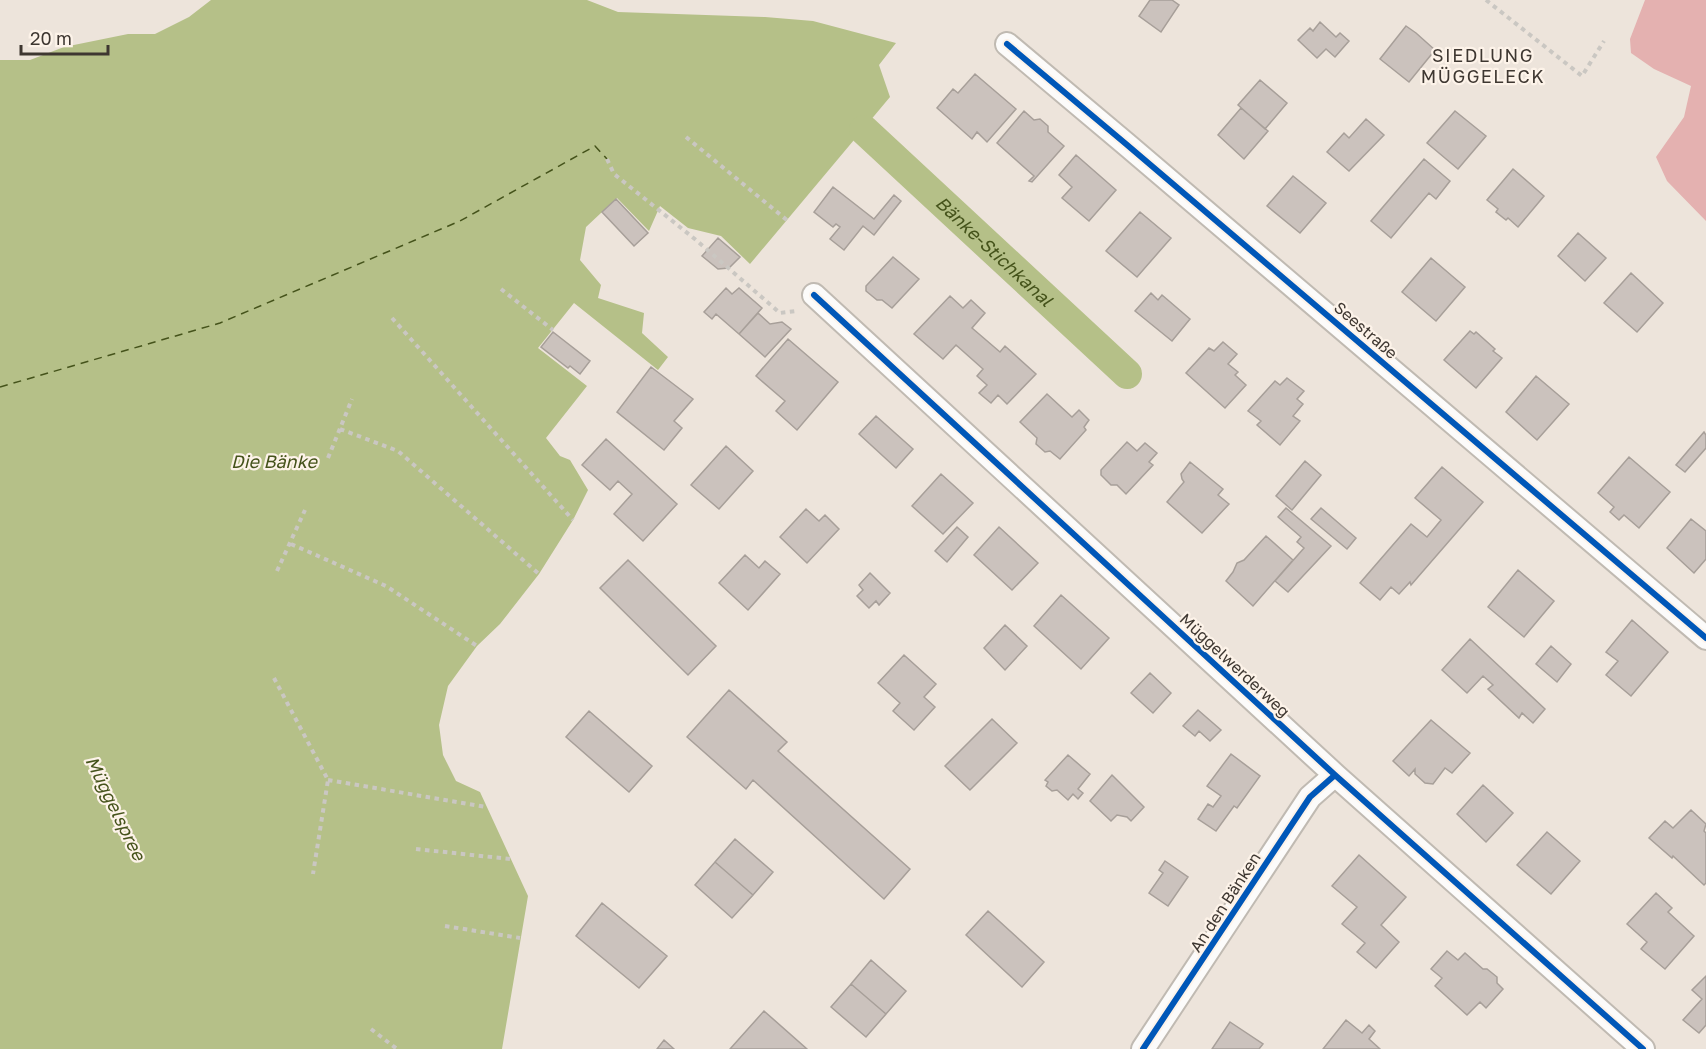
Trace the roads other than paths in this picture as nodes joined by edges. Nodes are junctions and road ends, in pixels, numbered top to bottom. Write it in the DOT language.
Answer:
graph roads {
  1 [pos="1007,44"];
  2 [pos="814,295"];
  3 [pos="1706,638"];
  4 [pos="1335,775"];
  5 [pos="1143,1049"];
  6 [pos="1643,1049"];
  1 -- 3 [label="street, Seestraße"];
  2 -- 4 [label="street, Müggelwerderweg"];
  4 -- 5 [label="street, An den Bänken"];
  4 -- 6 [label="street, Müggelwerderweg"];
}
